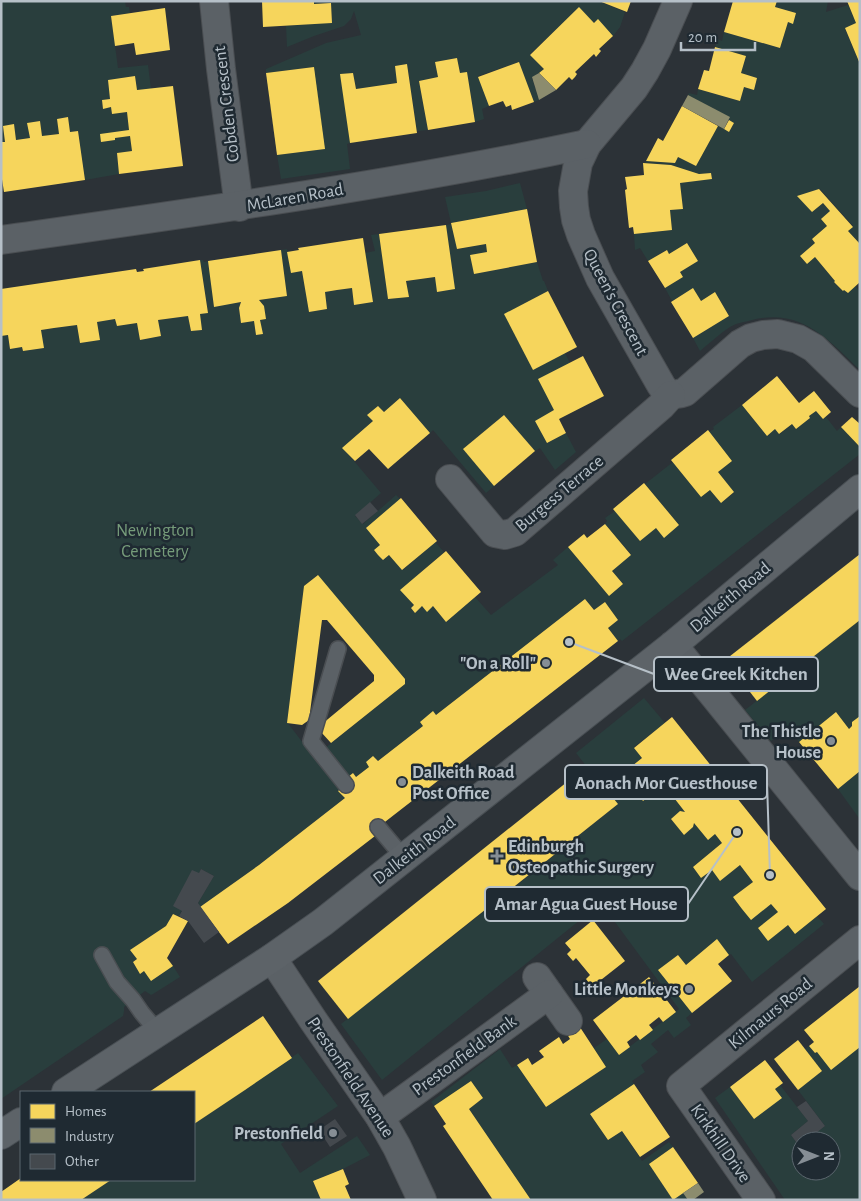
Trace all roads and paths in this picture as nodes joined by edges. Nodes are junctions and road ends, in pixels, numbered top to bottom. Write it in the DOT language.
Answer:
graph roads {
  1 [pos="214,1"];
  2 [pos="678,1"];
  3 [pos="587,144"];
  4 [pos="238,206"];
  5 [pos="1,240"];
  6 [pos="860,393"];
  7 [pos="672,395"];
  8 [pos="450,479"];
  9 [pos="860,489"];
  10 [pos="673,645"];
  11 [pos="338,649"];
  12 [pos="346,785"];
  13 [pos="378,827"];
  14 [pos="404,858"];
  15 [pos="860,876"];
  16 [pos="860,940"];
  17 [pos="102,954"];
  18 [pos="272,958"];
  19 [pos="568,1021"];
  20 [pos="158,1032"];
  21 [pos="681,1086"];
  22 [pos="68,1091"];
  23 [pos="380,1116"];
  24 [pos="20,1123"];
  25 [pos="1,1135"];
  26 [pos="422,1200"];
  27 [pos="761,1200"];
  1 -- 4 [label="street, Cobden Crescent"];
  2 -- 3 [label="street, Queen's Crescent"];
  3 -- 4 [label="street, McLaren Road"];
  3 -- 7 [label="street, Queen's Crescent"];
  4 -- 5 [label="street, McLaren Road"];
  6 -- 7 [label="street"];
  7 -- 8 [label="street, Burgess Terrace"];
  9 -- 10 [label="main road, Dalkeith Road"];
  10 -- 14 [label="main road, Dalkeith Road"];
  10 -- 15 [label="street"];
  11 -- 12 [label="lane"];
  13 -- 14 [label="lane"];
  14 -- 18 [label="main road, Dalkeith Road"];
  16 -- 21 [label="street, Kilmaurs Road"];
  17 -- 20 [label="lane"];
  18 -- 20 [label="main road, Dalkeith Road"];
  18 -- 23 [label="street, Prestonfield Avenue"];
  19 -- 23 [label="street, Prestonfield Bank"];
  20 -- 22 [label="main road, Dalkeith Road"];
  21 -- 27 [label="street, Kirkhill Drive"];
  23 -- 26 [label="street, Prestonfield Avenue"];
  24 -- 25 [label="main road"];
}
